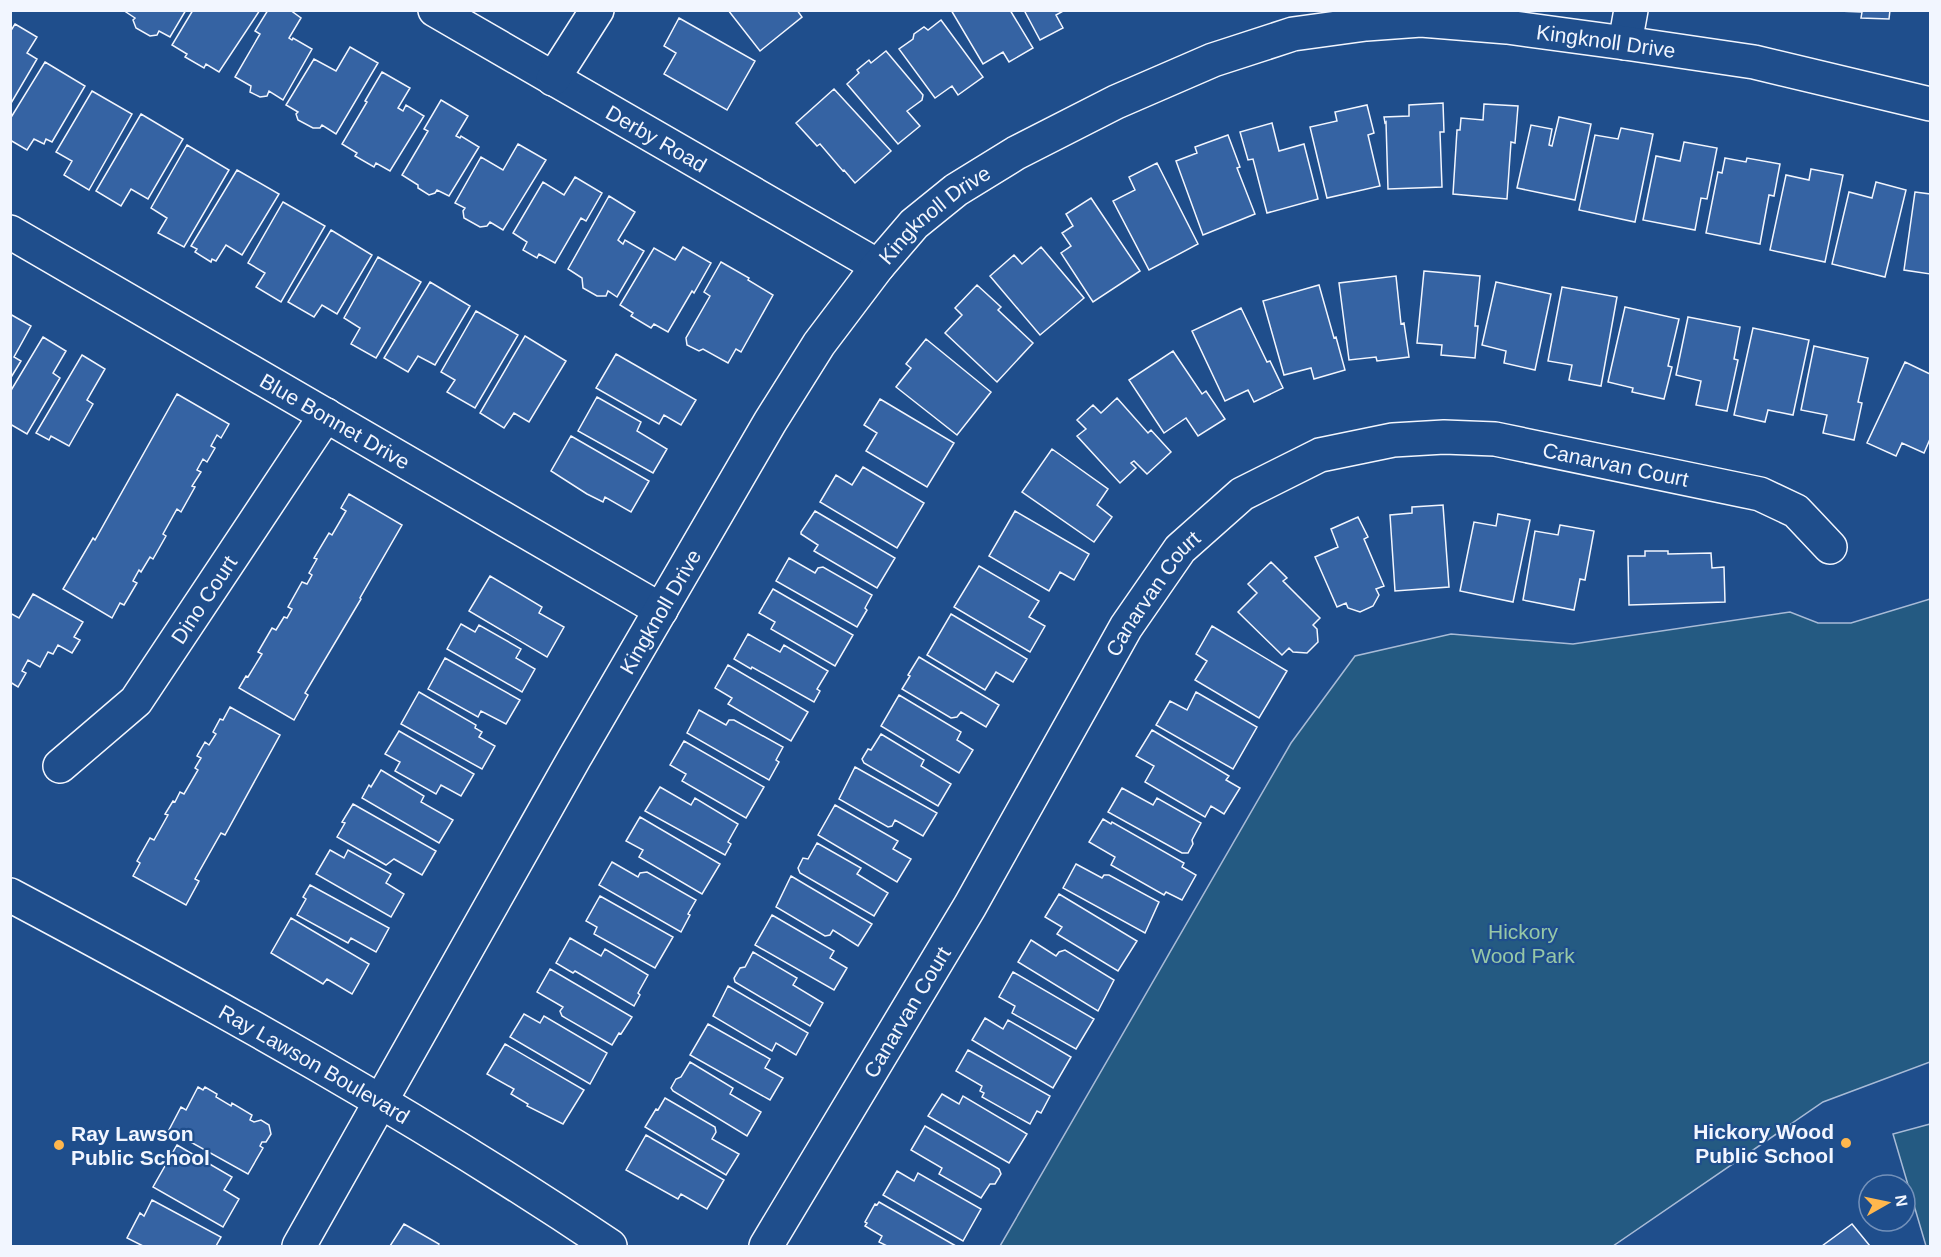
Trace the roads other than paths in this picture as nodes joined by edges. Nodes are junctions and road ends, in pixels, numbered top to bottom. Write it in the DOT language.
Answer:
graph roads {
  1 [pos="435,10"];
  2 [pos="597,10"];
  3 [pos="1631,10"];
  4 [pos="1290,22"];
  5 [pos="1625,43"];
  6 [pos="553,79"];
  7 [pos="1930,104"];
  8 [pos="10,232"];
  9 [pos="878,266"];
  10 [pos="326,415"];
  11 [pos="1830,547"];
  12 [pos="661,610"];
  13 [pos="60,766"];
  14 [pos="10,895"];
  15 [pos="382,1101"];
  16 [pos="299,1246"];
  17 [pos="610,1246"];
  18 [pos="766,1246"];
  1 -- 6 [label="street, Derby Road"];
  2 -- 6 [label="street"];
  3 -- 5 [label="street"];
  4 -- 5 [label="street, Kingknoll Drive"];
  4 -- 9 [label="street, Kingknoll Drive"];
  5 -- 7 [label="street, Kingknoll Drive"];
  6 -- 9 [label="street, Derby Road"];
  8 -- 10 [label="street, Blue Bonnet Drive"];
  9 -- 12 [label="street, Kingknoll Drive"];
  10 -- 12 [label="street, Blue Bonnet Drive"];
  10 -- 13 [label="street, Dino Court"];
  11 -- 18 [label="street, Canarvan Court"];
  12 -- 15 [label="street, Kingknoll Drive"];
  14 -- 15 [label="street, Ray Lawson Boulevard"];
  15 -- 16 [label="street, Kingknoll Drive"];
  15 -- 17 [label="street, Ray Lawson Boulevard"];
}
